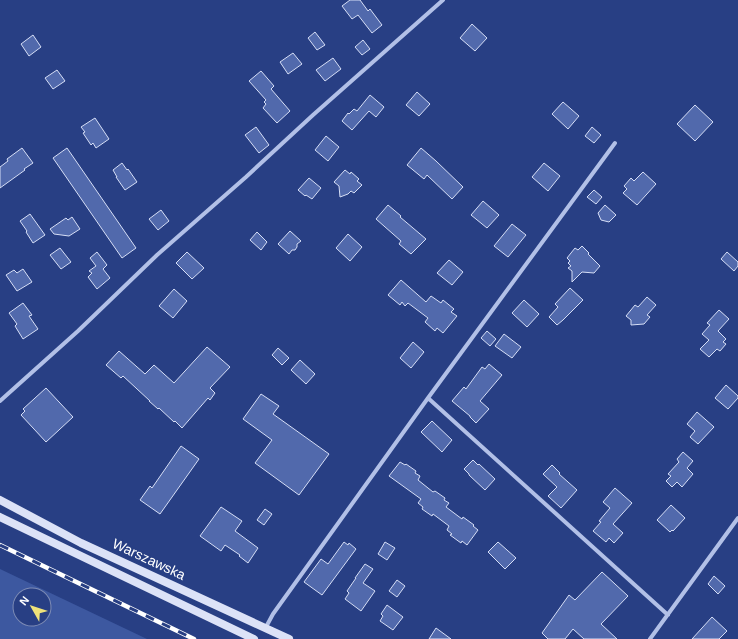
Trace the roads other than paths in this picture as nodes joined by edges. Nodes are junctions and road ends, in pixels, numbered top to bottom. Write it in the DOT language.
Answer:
graph roads {
  1 [pos="443,0"];
  2 [pos="615,143"];
  3 [pos="428,398"];
  4 [pos="0,401"];
  5 [pos="0,500"];
  6 [pos="0,517"];
  7 [pos="738,518"];
  8 [pos="668,615"];
  9 [pos="266,627"];
  10 [pos="254,639"];
  11 [pos="289,639"];
  12 [pos="650,639"];
  1 -- 4 [label="street"];
  2 -- 3 [label="street"];
  3 -- 8 [label="street"];
  3 -- 9 [label="street"];
  5 -- 9 [label="main road, Warszawska"];
  6 -- 10 [label="main road, Warszawska"];
  7 -- 8 [label="street"];
  8 -- 12 [label="street"];
  9 -- 11 [label="main road, Warszawska"];
}
